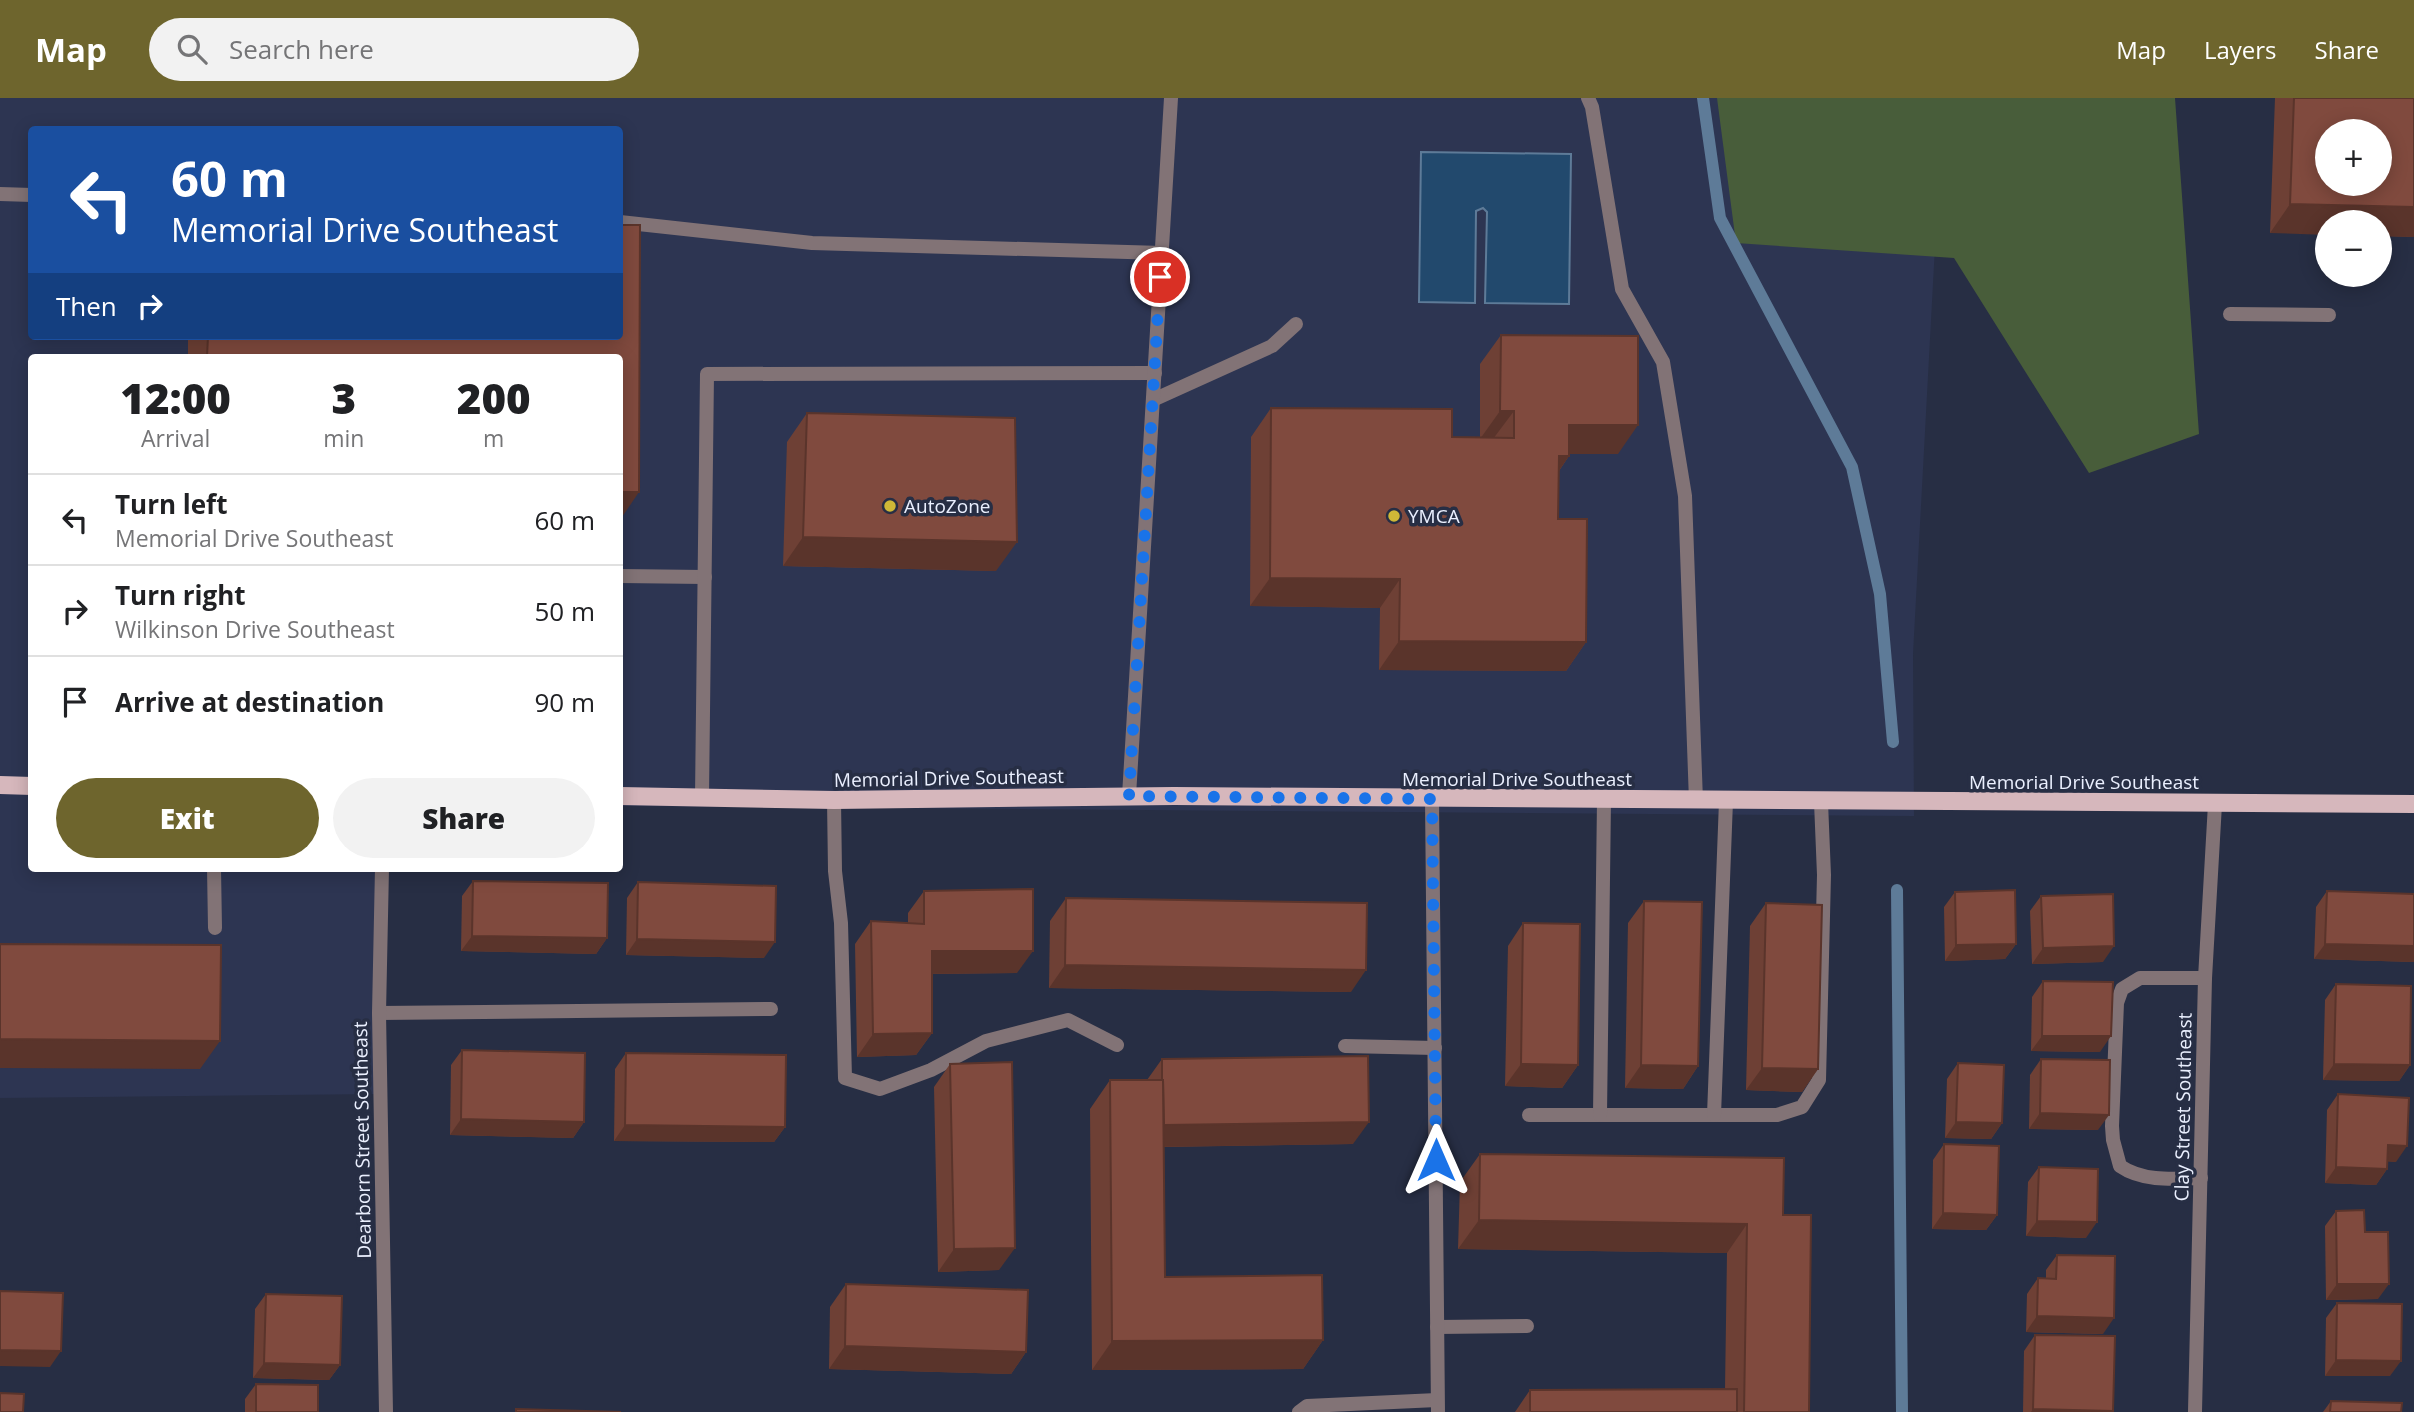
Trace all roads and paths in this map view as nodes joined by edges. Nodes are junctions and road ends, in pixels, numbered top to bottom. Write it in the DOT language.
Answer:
graph roads {
  1 [pos="1171,98"];
  2 [pos="1588,98"];
  3 [pos="0,194"];
  4 [pos="28,195"];
  5 [pos="623,222"];
  6 [pos="1162,253"];
  7 [pos="2230,314"];
  8 [pos="2329,315"];
  9 [pos="1296,324"];
  10 [pos="1154,373"];
  11 [pos="1153,400"];
  12 [pos="623,576"];
  13 [pos="705,577"];
  14 [pos="0,785"];
  15 [pos="28,786"];
  16 [pos="623,796"];
  17 [pos="702,796"];
  18 [pos="1129,796"];
  19 [pos="1432,799"];
  20 [pos="834,800"];
  21 [pos="1604,800"];
  22 [pos="1696,801"];
  23 [pos="1726,801"];
  24 [pos="1821,802"];
  25 [pos="2215,804"];
  26 [pos="2414,804"];
  27 [pos="214,872"];
  28 [pos="382,872"];
  29 [pos="215,928"];
  30 [pos="2205,978"];
  31 [pos="771,1009"];
  32 [pos="379,1013"];
  33 [pos="1117,1045"];
  34 [pos="1345,1046"];
  35 [pos="1435,1048"];
  36 [pos="1529,1115"];
  37 [pos="1600,1115"];
  38 [pos="1714,1115"];
  39 [pos="2201,1178"];
  40 [pos="1527,1326"];
  41 [pos="1437,1327"];
  42 [pos="1438,1406"];
  43 [pos="386,1412"];
  44 [pos="1299,1412"];
  45 [pos="2195,1412"];
  1 -- 6 [label="street"];
  2 -- 22 [label="street"];
  3 -- 4 [label="street"];
  5 -- 6 [label="street"];
  6 -- 10 [label="street"];
  7 -- 8 [label="street"];
  9 -- 11 [label="street"];
  10 -- 11 [label="street"];
  10 -- 13 [label="street"];
  11 -- 18 [label="street"];
  12 -- 13 [label="street"];
  13 -- 17 [label="street"];
  14 -- 15 [label="main road"];
  16 -- 17 [label="main road, Memorial Drive Southeast"];
  17 -- 20 [label="main road, Memorial Drive Southeast"];
  18 -- 19 [label="main road, Memorial Drive Southeast"];
  18 -- 20 [label="main road, Memorial Drive Southeast"];
  19 -- 21 [label="main road, Memorial Drive Southeast"];
  19 -- 35 [label="street"];
  20 -- 33 [label="street"];
  21 -- 22 [label="main road, Memorial Drive Southeast"];
  21 -- 37 [label="street"];
  22 -- 23 [label="main road, Memorial Drive Southeast"];
  23 -- 24 [label="main road, Memorial Drive Southeast"];
  23 -- 38 [label="street"];
  24 -- 25 [label="main road, Memorial Drive Southeast"];
  24 -- 38 [label="street"];
  25 -- 26 [label="main road, Memorial Drive Southeast"];
  25 -- 30 [label="street, Clay Street Southeast"];
  27 -- 29 [label="street"];
  28 -- 32 [label="street, Dearborn Street Southeast"];
  30 -- 39 [label="street, Clay Street Southeast"];
  30 -- 39 [label="street"];
  31 -- 32 [label="street"];
  32 -- 43 [label="street, Dearborn Street Southeast"];
  34 -- 35 [label="street"];
  35 -- 41 [label="street"];
  36 -- 37 [label="street"];
  37 -- 38 [label="street"];
  39 -- 45 [label="street, Clay Street Southeast"];
  40 -- 41 [label="street"];
  41 -- 42 [label="street"];
  42 -- 44 [label="street"];
}
